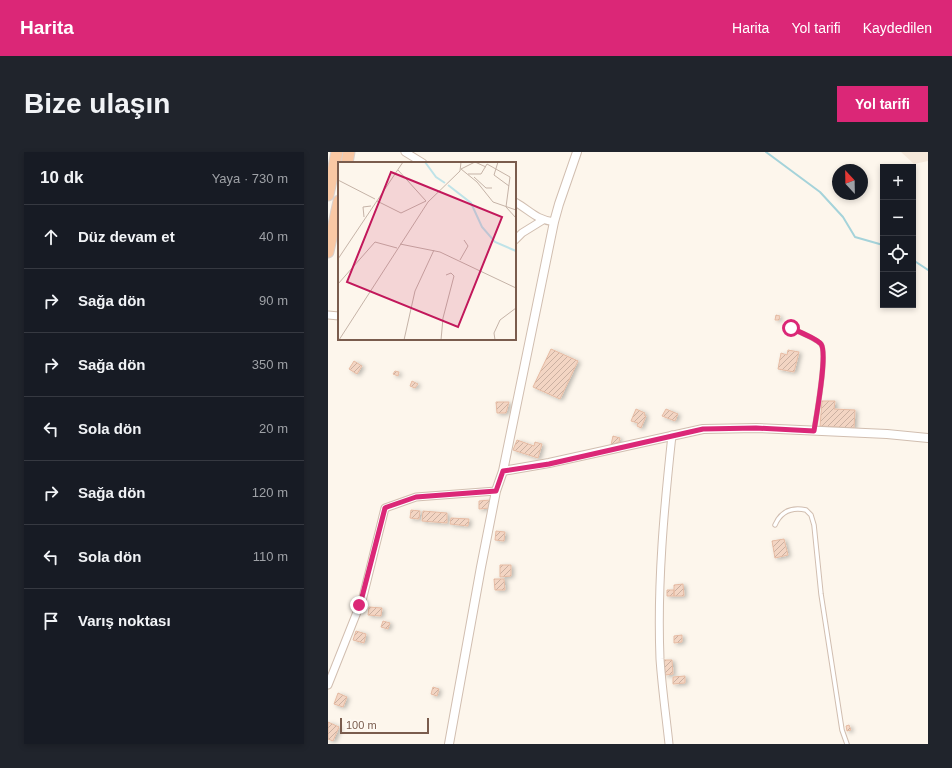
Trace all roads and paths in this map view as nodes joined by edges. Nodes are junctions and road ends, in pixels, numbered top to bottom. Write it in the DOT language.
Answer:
graph roads {
  1 [pos="337,152"];
  2 [pos="350,152"];
  3 [pos="405,152"];
  4 [pos="577,152"];
  5 [pos="347,162"];
  6 [pos="421,162"];
  7 [pos="328,195"];
  8 [pos="516,203"];
  9 [pos="338,206"];
  10 [pos="543,220"];
  11 [pos="554,222"];
  12 [pos="516,239"];
  13 [pos="328,252"];
  14 [pos="328,315"];
  15 [pos="338,316"];
  16 [pos="791,328"];
  17 [pos="814,431"];
  18 [pos="672,435"];
  19 [pos="928,438"];
  20 [pos="503,471"];
  21 [pos="496,491"];
  22 [pos="775,525"];
  23 [pos="328,685"];
  24 [pos="449,744"];
  25 [pos="669,744"];
  26 [pos="847,744"];
  1 -- 7 [label="highway"];
  2 -- 5 [label="highway"];
  3 -- 6 [label="street"];
  4 -- 11 [label="street"];
  8 -- 10 [label="street"];
  9 -- 13 [label="highway"];
  10 -- 11 [label="street"];
  10 -- 12 [label="street"];
  11 -- 20 [label="street"];
  14 -- 15 [label="street"];
  16 -- 17 [label="lane"];
  17 -- 18 [label="street"];
  17 -- 19 [label="street"];
  18 -- 20 [label="street"];
  18 -- 25 [label="street"];
  20 -- 21 [label="street"];
  21 -- 23 [label="street"];
  21 -- 24 [label="street"];
  22 -- 26 [label="lane"];
}
